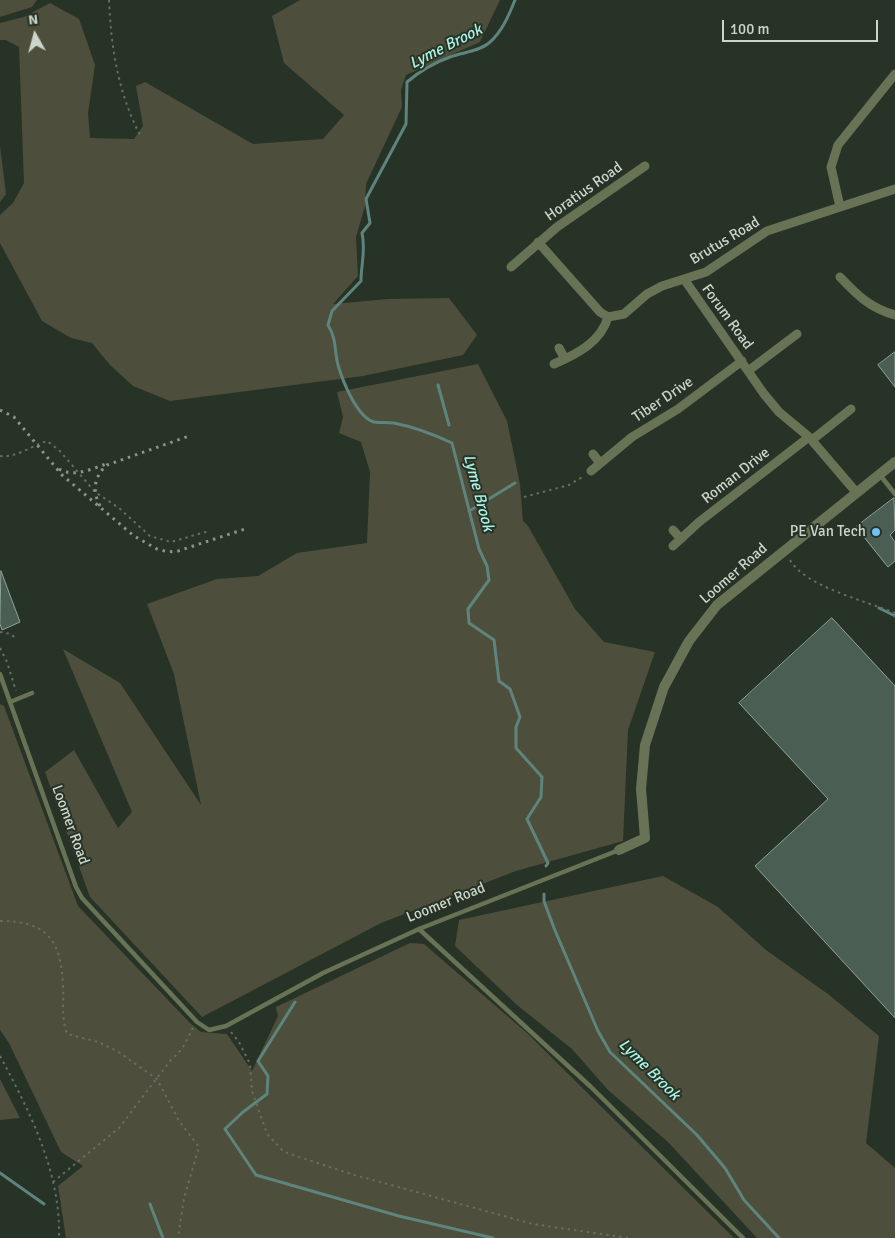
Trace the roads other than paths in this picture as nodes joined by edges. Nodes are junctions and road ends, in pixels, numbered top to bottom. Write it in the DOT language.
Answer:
graph roads {
  1 [pos="895,74"];
  2 [pos="645,166"];
  3 [pos="895,189"];
  4 [pos="840,207"];
  5 [pos="538,242"];
  6 [pos="511,267"];
  7 [pos="840,277"];
  8 [pos="684,280"];
  9 [pos="895,315"];
  10 [pos="608,317"];
  11 [pos="797,334"];
  12 [pos="559,348"];
  13 [pos="565,359"];
  14 [pos="742,361"];
  15 [pos="554,364"];
  16 [pos="748,371"];
  17 [pos="851,410"];
  18 [pos="811,438"];
  19 [pos="593,454"];
  20 [pos="895,462"];
  21 [pos="600,463"];
  22 [pos="591,471"];
  23 [pos="880,474"];
  24 [pos="856,492"];
  25 [pos="895,494"];
  26 [pos="673,530"];
  27 [pos="681,539"];
  28 [pos="674,546"];
  29 [pos="0,674"];
  30 [pos="32,693"];
  31 [pos="10,702"];
  32 [pos="619,850"];
  33 [pos="419,930"];
  34 [pos="743,1238"];
  1 -- 4 [label="street"];
  2 -- 5 [label="street, Horatius Road"];
  3 -- 4 [label="street, Brutus Road"];
  4 -- 8 [label="street, Brutus Road"];
  5 -- 6 [label="street, Horatius Road"];
  5 -- 10 [label="street, Horatius Road"];
  7 -- 9 [label="street"];
  8 -- 10 [label="street, Brutus Road"];
  8 -- 14 [label="street, Forum Road"];
  10 -- 13 [label="street"];
  11 -- 16 [label="street, Forum Road"];
  12 -- 13 [label="street"];
  13 -- 15 [label="street"];
  14 -- 16 [label="street, Forum Road"];
  14 -- 21 [label="street, Tiber Drive"];
  16 -- 18 [label="street, Forum Road"];
  17 -- 18 [label="street"];
  18 -- 24 [label="street, Forum Road"];
  18 -- 27 [label="street, Roman Drive"];
  19 -- 21 [label="street"];
  20 -- 23 [label="street, Loomer Road"];
  21 -- 22 [label="street, Tiber Drive"];
  23 -- 24 [label="street, Loomer Road"];
  23 -- 25 [label="lane"];
  24 -- 32 [label="street, Loomer Road"];
  26 -- 27 [label="street"];
  27 -- 28 [label="street, Roman Drive"];
  29 -- 31 [label="lane, Loomer Road"];
  30 -- 31 [label="lane"];
  31 -- 33 [label="lane, Loomer Road"];
  32 -- 33 [label="lane, Loomer Road"];
  33 -- 34 [label="lane"];
}
